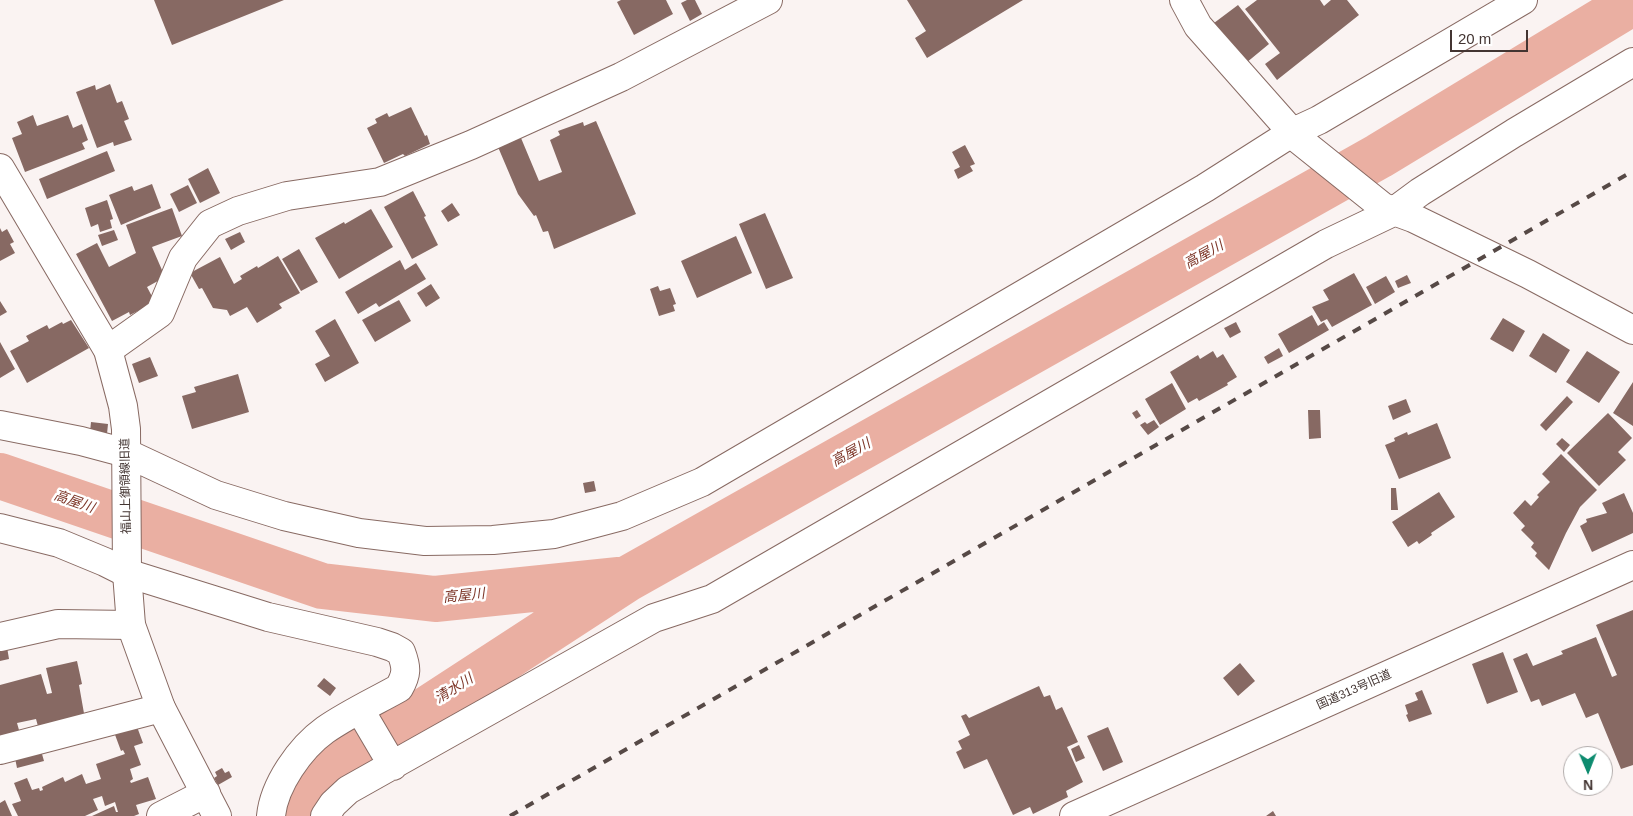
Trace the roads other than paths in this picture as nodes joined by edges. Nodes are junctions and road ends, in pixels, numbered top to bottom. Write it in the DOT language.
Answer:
graph roads {
  1 [pos="768,0"];
  2 [pos="1184,0"];
  3 [pos="1523,0"];
  4 [pos="1633,62"];
  5 [pos="1295,135"];
  6 [pos="0,168"];
  7 [pos="1388,209"];
  8 [pos="1633,330"];
  9 [pos="108,350"];
  10 [pos="0,425"];
  11 [pos="126,459"];
  12 [pos="0,528"];
  13 [pos="1633,565"];
  14 [pos="127,567"];
  15 [pos="131,625"];
  16 [pos="0,637"];
  17 [pos="161,708"];
  18 [pos="364,716"];
  19 [pos="0,750"];
  20 [pos="389,760"];
  21 [pos="212,805"];
  22 [pos="161,816"];
  23 [pos="271,816"];
  24 [pos="325,816"];
  25 [pos="1074,816"];
  1 -- 9 [label="street"];
  2 -- 5 [label="street"];
  3 -- 5 [label="street"];
  4 -- 7 [label="street"];
  5 -- 7 [label="street"];
  5 -- 11 [label="street"];
  6 -- 9 [label="street, 福山上御領線旧道"];
  7 -- 8 [label="street"];
  7 -- 20 [label="street"];
  9 -- 11 [label="street, 福山上御領線旧道"];
  10 -- 11 [label="street"];
  11 -- 14 [label="street, 福山上御領線旧道"];
  12 -- 14 [label="street"];
  13 -- 25 [label="street, 国道313号旧道"];
  14 -- 15 [label="street, 福山上御領線旧道"];
  14 -- 18 [label="street"];
  15 -- 16 [label="street"];
  15 -- 17 [label="street, 福山上御領線旧道"];
  17 -- 19 [label="street"];
  17 -- 21 [label="street, 福山上御領線旧道"];
  18 -- 20 [label="street"];
  18 -- 23 [label="street"];
  20 -- 24 [label="street"];
  21 -- 22 [label="street"];
}
